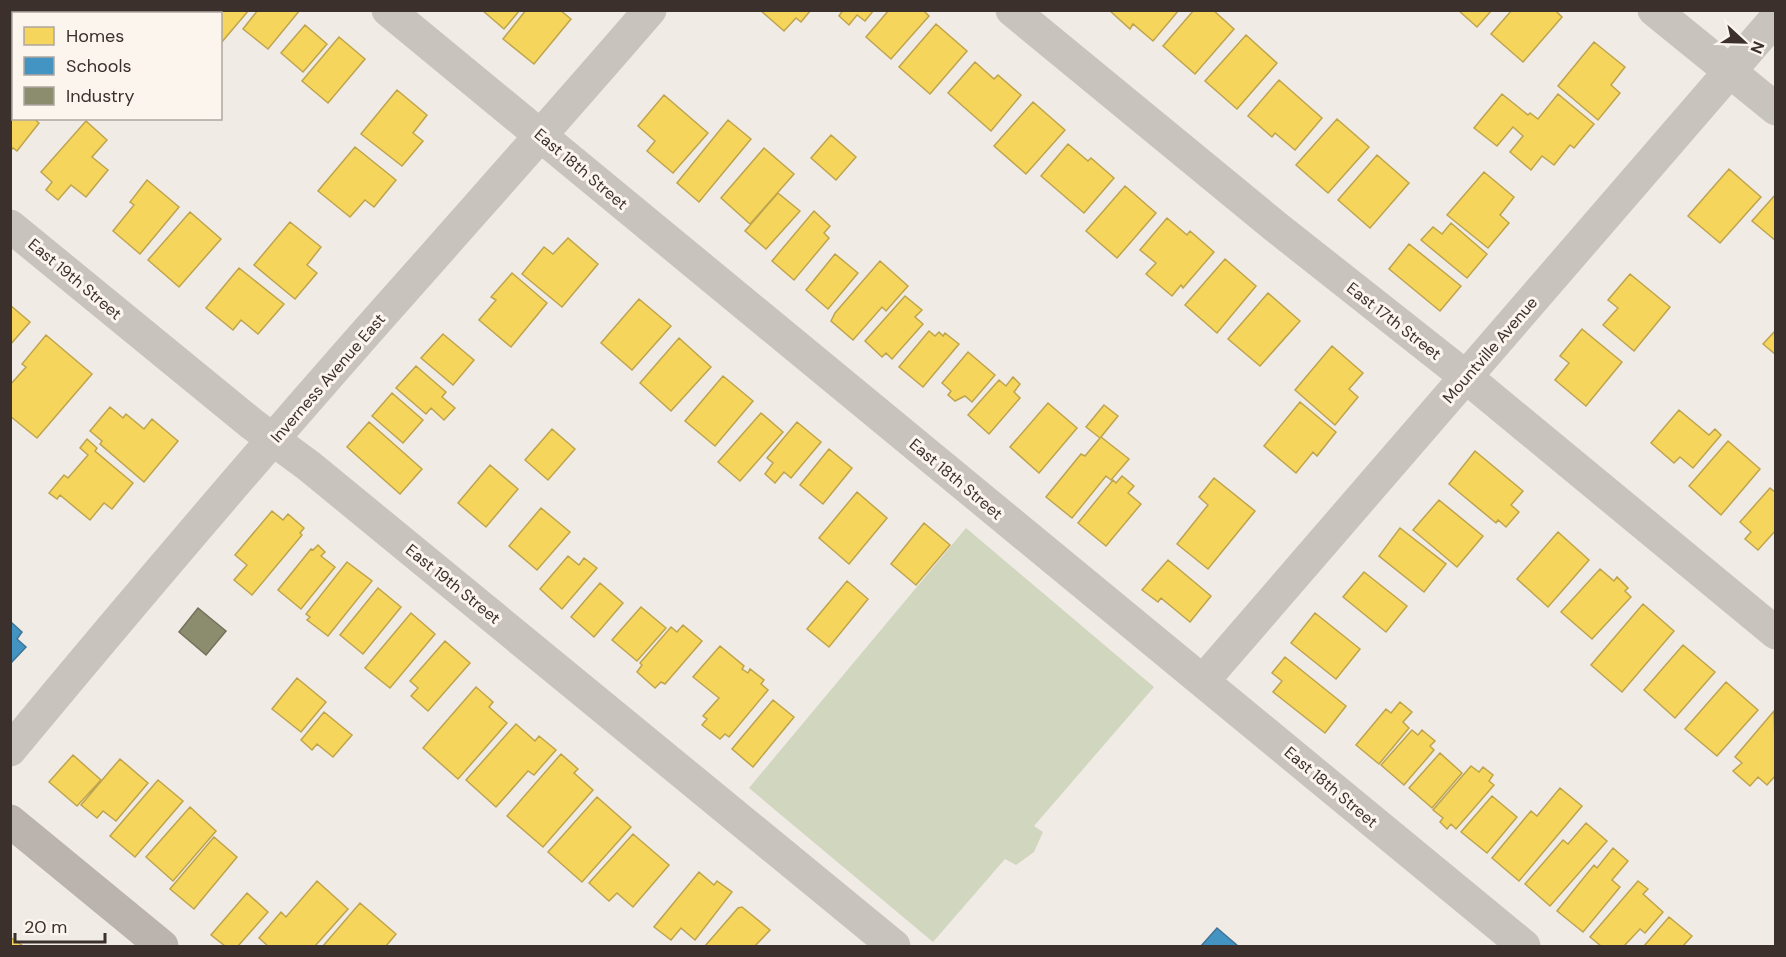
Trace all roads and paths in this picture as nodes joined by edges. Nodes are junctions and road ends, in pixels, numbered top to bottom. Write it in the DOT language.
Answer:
graph roads {
  1 [pos="388,10"];
  2 [pos="650,10"];
  3 [pos="1012,10"];
  4 [pos="1654,10"];
  5 [pos="1776,18"];
  6 [pos="1729,71"];
  7 [pos="1776,109"];
  8 [pos="541,136"];
  9 [pos="10,226"];
  10 [pos="1466,377"];
  11 [pos="273,441"];
  12 [pos="1776,633"];
  13 [pos="1203,681"];
  14 [pos="10,750"];
  15 [pos="10,821"];
  16 [pos="162,946"];
  17 [pos="894,946"];
  18 [pos="1524,946"];
  1 -- 8 [label="street, East 18th Street"];
  2 -- 8 [label="street, Inverness Avenue East"];
  3 -- 10 [label="street, East 17th Street"];
  4 -- 6 [label="street"];
  5 -- 6 [label="street, Mountville Avenue"];
  6 -- 7 [label="street"];
  6 -- 10 [label="street, Mountville Avenue"];
  8 -- 11 [label="street, Inverness Avenue East"];
  8 -- 13 [label="street, East 18th Street"];
  9 -- 11 [label="street, East 19th Street"];
  10 -- 12 [label="street, East 17th Street"];
  10 -- 13 [label="street, Mountville Avenue"];
  11 -- 14 [label="street, Inverness Avenue East"];
  11 -- 17 [label="street, East 19th Street"];
  13 -- 18 [label="street, East 18th Street"];
  15 -- 16 [label="main road"];
}
